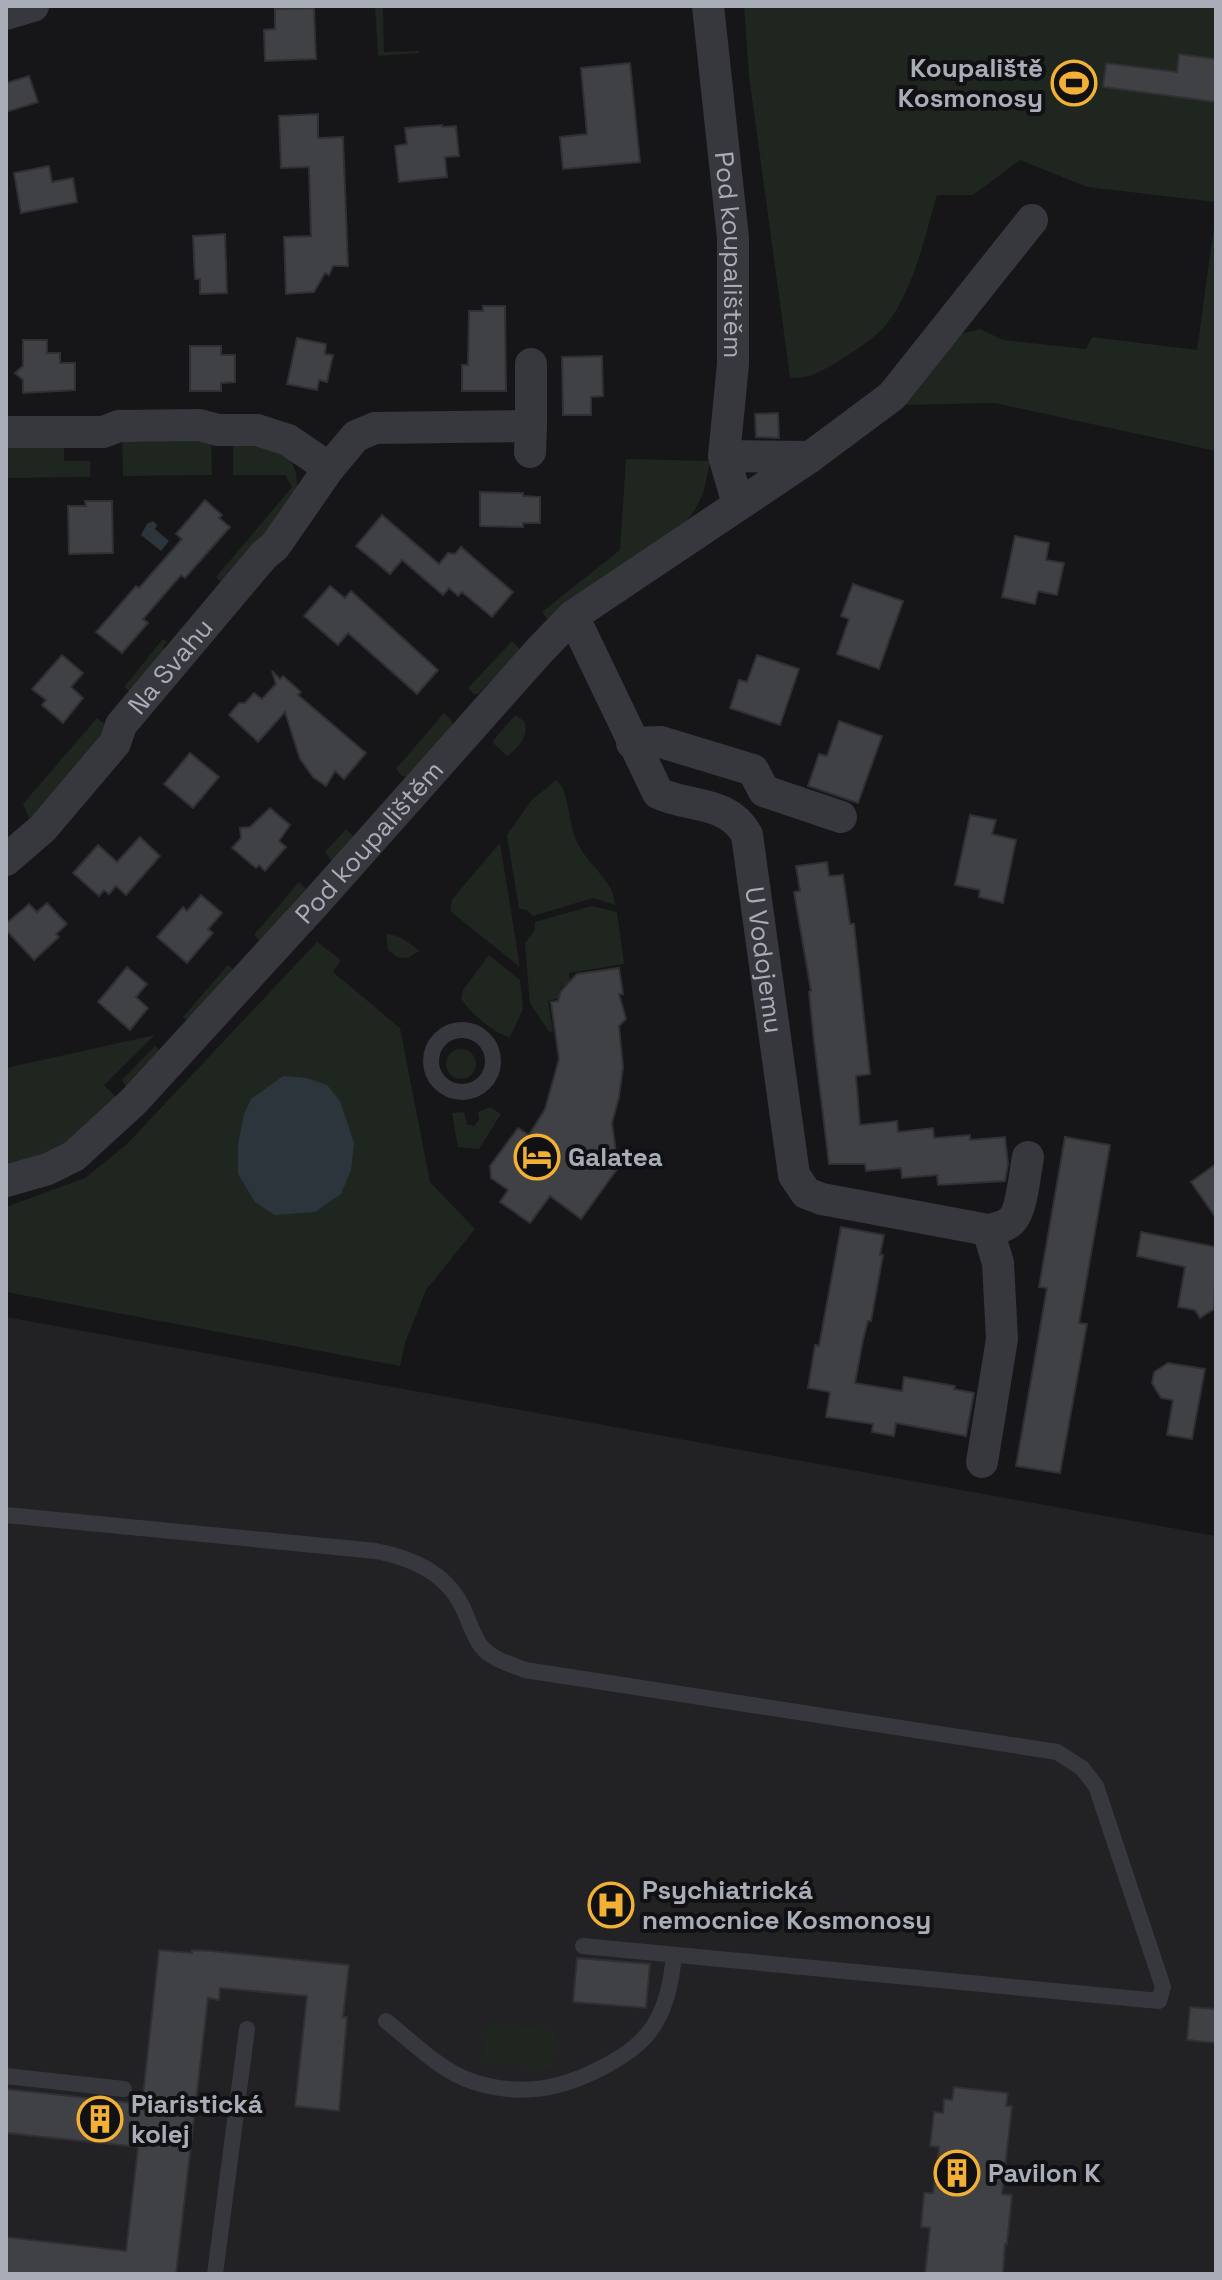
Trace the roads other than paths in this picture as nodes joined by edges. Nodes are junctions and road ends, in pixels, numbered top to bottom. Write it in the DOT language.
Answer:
graph roads {
  1 [pos="33,6"];
  2 [pos="708,6"];
  3 [pos="6,14"];
  4 [pos="1032,220"];
  5 [pos="531,364"];
  6 [pos="6,432"];
  7 [pos="724,456"];
  8 [pos="810,457"];
  9 [pos="329,468"];
  10 [pos="738,504"];
  11 [pos="573,616"];
  12 [pos="632,743"];
  13 [pos="841,817"];
  14 [pos="6,860"];
  15 [pos="1028,1157"];
  16 [pos="6,1181"];
  17 [pos="988,1230"];
  18 [pos="982,1462"];
  19 [pos="6,1515"];
  20 [pos="583,1946"];
  21 [pos="674,1955"];
  22 [pos="386,2021"];
  23 [pos="247,2029"];
  24 [pos="6,2076"];
  25 [pos="124,2089"];
  26 [pos="215,2274"];
  1 -- 3 [label="street"];
  2 -- 7 [label="street, Pod koupalištěm"];
  4 -- 8 [label="street, Pod koupalištěm"];
  5 -- 9 [label="street, Na Svahu"];
  6 -- 9 [label="street"];
  7 -- 8 [label="street"];
  7 -- 10 [label="street, Pod koupalištěm"];
  8 -- 10 [label="street, Pod koupalištěm"];
  9 -- 14 [label="street, Na Svahu"];
  10 -- 11 [label="street, Pod koupalištěm"];
  11 -- 12 [label="street, U Vodojemu"];
  11 -- 16 [label="street, Pod koupalištěm"];
  12 -- 13 [label="street"];
  12 -- 17 [label="street, U Vodojemu"];
  15 -- 17 [label="street"];
  17 -- 18 [label="street"];
  19 -- 21 [label="lane"];
  20 -- 21 [label="lane"];
  21 -- 22 [label="lane"];
  23 -- 26 [label="lane"];
  24 -- 25 [label="lane"];
}
